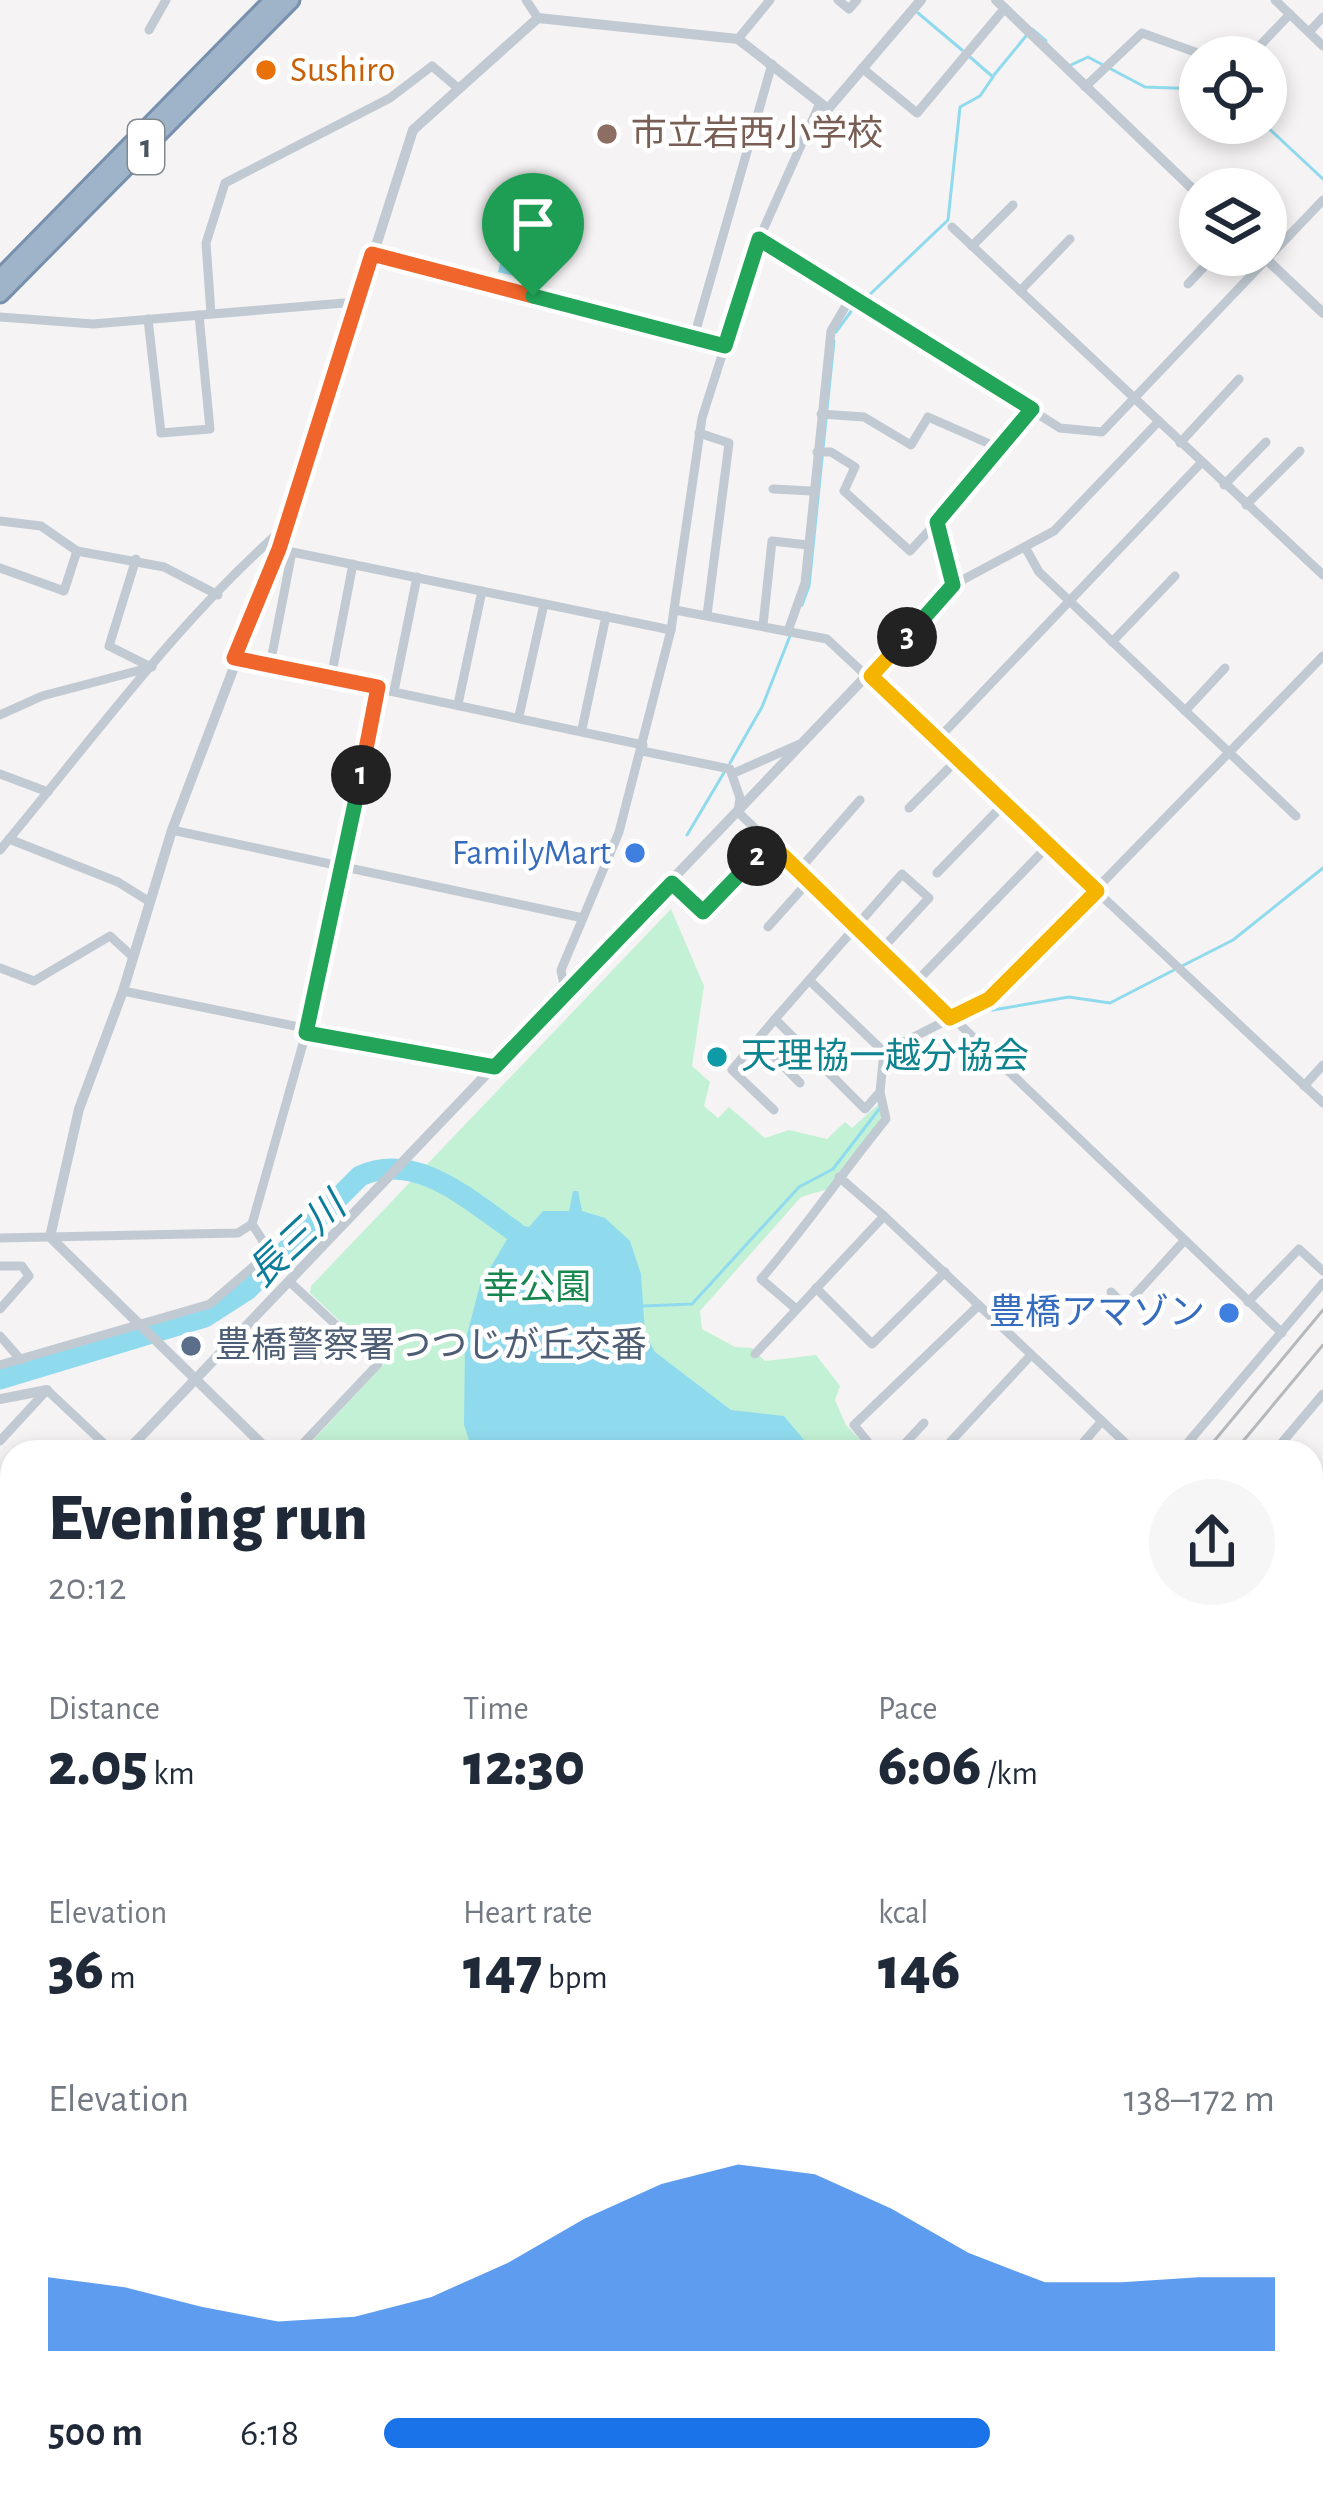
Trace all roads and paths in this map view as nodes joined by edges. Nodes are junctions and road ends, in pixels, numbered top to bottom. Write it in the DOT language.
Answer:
graph roads {
  1 [pos="148,0"];
  2 [pos="273,0"];
  3 [pos="291,0"];
  4 [pos="526,0"];
  5 [pos="770,0"];
  6 [pos="838,0"];
  7 [pos="857,0"];
  8 [pos="920,0"];
  9 [pos="1275,0"];
  10 [pos="164,4"];
  11 [pos="1001,4"];
  12 [pos="1290,14"];
  13 [pos="1323,17"];
  14 [pos="538,18"];
  15 [pos="149,30"];
  16 [pos="1309,32"];
  17 [pos="1269,36"];
  18 [pos="738,40"];
  19 [pos="1179,46"];
  20 [pos="1323,46"];
  21 [pos="772,64"];
  22 [pos="862,68"];
  23 [pos="1084,87"];
  24 [pos="458,88"];
  25 [pos="820,103"];
  26 [pos="1179,176"];
  27 [pos="1323,200"];
  28 [pos="1013,205"];
  29 [pos="952,227"];
  30 [pos="1287,235"];
  31 [pos="1070,238"];
  32 [pos="759,239"];
  33 [pos="972,246"];
  34 [pos="372,254"];
  35 [pos="1195,276"];
  36 [pos="1246,276"];
  37 [pos="1284,276"];
  38 [pos="0,278"];
  39 [pos="1188,284"];
  40 [pos="1020,291"];
  41 [pos="0,294"];
  42 [pos="851,297"];
  43 [pos="356,302"];
  44 [pos="1323,313"];
  45 [pos="205,315"];
  46 [pos="0,317"];
  47 [pos="148,320"];
  48 [pos="694,337"];
  49 [pos="725,346"];
  50 [pos="1239,380"];
  51 [pos="1134,398"];
  52 [pos="1032,409"];
  53 [pos="821,414"];
  54 [pos="1159,422"];
  55 [pos="699,433"];
  56 [pos="1266,442"];
  57 [pos="1180,443"];
  58 [pos="998,448"];
  59 [pos="1300,451"];
  60 [pos="817,452"];
  61 [pos="1201,463"];
  62 [pos="1224,485"];
  63 [pos="772,489"];
  64 [pos="812,491"];
  65 [pos="1246,505"];
  66 [pos="0,521"];
  67 [pos="937,522"];
  68 [pos="285,527"];
  69 [pos="808,544"];
  70 [pos="1024,547"];
  71 [pos="77,551"];
  72 [pos="136,559"];
  73 [pos="353,564"];
  74 [pos="0,568"];
  75 [pos="1323,575"];
  76 [pos="1175,576"];
  77 [pos="417,578"];
  78 [pos="953,585"];
  79 [pos="482,591"];
  80 [pos="218,596"];
  81 [pos="1068,599"];
  82 [pos="544,604"];
  83 [pos="675,610"];
  84 [pos="706,615"];
  85 [pos="606,616"];
  86 [pos="763,625"];
  87 [pos="671,630"];
  88 [pos="788,631"];
  89 [pos="1112,642"];
  90 [pos="1323,656"];
  91 [pos="234,658"];
  92 [pos="269,665"];
  93 [pos="152,668"];
  94 [pos="1225,668"];
  95 [pos="871,676"];
  96 [pos="331,678"];
  97 [pos="378,687"];
  98 [pos="394,691"];
  99 [pos="458,704"];
  100 [pos="1185,711"];
  101 [pos="0,715"];
  102 [pos="518,716"];
  103 [pos="582,729"];
  104 [pos="809,740"];
  105 [pos="938,740"];
  106 [pos="643,748"];
  107 [pos="1228,753"];
  108 [pos="958,759"];
  109 [pos="0,774"];
  110 [pos="732,774"];
  111 [pos="48,792"];
  112 [pos="860,800"];
  113 [pos="1005,803"];
  114 [pos="909,808"];
  115 [pos="738,812"];
  116 [pos="1295,816"];
  117 [pos="172,830"];
  118 [pos="770,843"];
  119 [pos="3,845"];
  120 [pos="1049,845"];
  121 [pos="342,867"];
  122 [pos="798,871"];
  123 [pos="937,873"];
  124 [pos="808,880"];
  125 [pos="672,883"];
  126 [pos="1097,891"];
  127 [pos="150,902"];
  128 [pos="583,917"];
  129 [pos="855,926"];
  130 [pos="768,927"];
  131 [pos="881,950"];
  132 [pos="133,957"];
  133 [pos="1,969"];
  134 [pos="808,980"];
  135 [pos="915,983"];
  136 [pos="123,992"];
  137 [pos="566,995"];
  138 [pos="950,1018"];
  139 [pos="776,1019"];
  140 [pos="306,1033"];
  141 [pos="758,1040"];
  142 [pos="884,1052"];
  143 [pos="1323,1065"];
  144 [pos="495,1067"];
  145 [pos="800,1083"];
  146 [pos="1304,1086"];
  147 [pos="880,1092"];
  148 [pos="1323,1103"];
  149 [pos="774,1110"];
  150 [pos="839,1177"];
  151 [pos="884,1216"];
  152 [pos="252,1224"];
  153 [pos="50,1237"];
  154 [pos="0,1238"];
  155 [pos="1183,1242"];
  156 [pos="0,1266"];
  157 [pos="1323,1271"];
  158 [pos="945,1273"];
  159 [pos="1323,1283"];
  160 [pos="292,1284"];
  161 [pos="816,1288"];
  162 [pos="1111,1292"];
  163 [pos="1248,1302"];
  164 [pos="978,1306"];
  165 [pos="795,1308"];
  166 [pos="0,1309"];
  167 [pos="142,1327"];
  168 [pos="1282,1334"];
  169 [pos="0,1336"];
  170 [pos="755,1354"];
  171 [pos="1031,1355"];
  172 [pos="21,1360"];
  173 [pos="0,1365"];
  174 [pos="197,1381"];
  175 [pos="47,1390"];
  176 [pos="1323,1394"];
  177 [pos="0,1399"];
  178 [pos="1102,1421"];
  179 [pos="924,1423"];
  180 [pos="1,1440"];
  181 [pos="100,1440"];
  182 [pos="138,1440"];
  183 [pos="258,1440"];
  184 [pos="306,1440"];
  185 [pos="866,1440"];
  186 [pos="908,1440"];
  187 [pos="952,1440"];
  188 [pos="1085,1440"];
  189 [pos="1122,1440"];
  190 [pos="1190,1440"];
  191 [pos="1284,1440"];
  1 -- 10 [label="street"];
  2 -- 38 [label="highway, 1"];
  3 -- 41 [label="highway, 1"];
  4 -- 14 [label="street"];
  5 -- 18 [label="street"];
  6 -- 7 [label="street"];
  8 -- 22 [label="street"];
  9 -- 12 [label="street"];
  10 -- 15 [label="street"];
  11 -- 22 [label="street"];
  11 -- 23 [label="street"];
  12 -- 16 [label="street"];
  12 -- 17 [label="street"];
  13 -- 16 [label="street"];
  14 -- 18 [label="street"];
  14 -- 24 [label="street"];
  16 -- 20 [label="street"];
  18 -- 21 [label="street"];
  19 -- 23 [label="street"];
  21 -- 25 [label="street"];
  21 -- 48 [label="street"];
  22 -- 25 [label="street"];
  23 -- 26 [label="street"];
  24 -- 34 [label="street"];
  24 -- 45 [label="street"];
  25 -- 32 [label="street"];
  27 -- 30 [label="street"];
  28 -- 33 [label="street"];
  29 -- 33 [label="street"];
  31 -- 40 [label="street"];
  32 -- 42 [label="street"];
  32 -- 49 [label="street"];
  33 -- 40 [label="street"];
  34 -- 43 [label="street"];
  34 -- 48 [label="street"];
  35 -- 39 [label="street"];
  36 -- 51 [label="street"];
  37 -- 44 [label="street"];
  40 -- 51 [label="street"];
  42 -- 52 [label="street"];
  42 -- 53 [label="street"];
  43 -- 45 [label="street"];
  43 -- 68 [label="street"];
  45 -- 47 [label="street"];
  45 -- 47 [label="street"];
  46 -- 47 [label="street"];
  48 -- 49 [label="street"];
  49 -- 55 [label="street"];
  50 -- 57 [label="street"];
  51 -- 52 [label="street"];
  51 -- 54 [label="street"];
  52 -- 58 [label="street"];
  53 -- 58 [label="street"];
  53 -- 60 [label="street"];
  54 -- 57 [label="street"];
  54 -- 70 [label="street"];
  55 -- 83 [label="street"];
  55 -- 84 [label="street"];
  56 -- 62 [label="street"];
  57 -- 61 [label="street"];
  58 -- 67 [label="street"];
  59 -- 65 [label="street"];
  60 -- 64 [label="street"];
  60 -- 67 [label="street"];
  61 -- 62 [label="street"];
  61 -- 81 [label="street"];
  62 -- 65 [label="street"];
  63 -- 64 [label="street"];
  64 -- 69 [label="street"];
  65 -- 75 [label="street"];
  66 -- 71 [label="street"];
  67 -- 78 [label="street"];
  68 -- 80 [label="street"];
  68 -- 91 [label="street"];
  69 -- 86 [label="street"];
  69 -- 88 [label="street"];
  70 -- 78 [label="street"];
  70 -- 81 [label="street"];
  71 -- 72 [label="street"];
  71 -- 74 [label="street"];
  72 -- 80 [label="street"];
  72 -- 93 [label="street"];
  73 -- 77 [label="street"];
  73 -- 92 [label="street"];
  73 -- 96 [label="street"];
  76 -- 89 [label="street"];
  77 -- 79 [label="street"];
  77 -- 98 [label="street"];
  78 -- 95 [label="street"];
  79 -- 82 [label="street"];
  79 -- 99 [label="street"];
  80 -- 93 [label="street"];
  81 -- 89 [label="street"];
  81 -- 105 [label="street"];
  82 -- 85 [label="street"];
  82 -- 102 [label="street"];
  83 -- 84 [label="street"];
  83 -- 87 [label="street"];
  84 -- 86 [label="street"];
  85 -- 87 [label="street"];
  85 -- 103 [label="street"];
  86 -- 88 [label="street"];
  87 -- 106 [label="street"];
  88 -- 95 [label="street"];
  89 -- 100 [label="street"];
  90 -- 107 [label="street"];
  91 -- 92 [label="street"];
  91 -- 117 [label="street"];
  92 -- 96 [label="street"];
  93 -- 101 [label="street"];
  93 -- 111 [label="street"];
  94 -- 100 [label="street"];
  95 -- 104 [label="street"];
  95 -- 105 [label="street"];
  96 -- 97 [label="street"];
  97 -- 98 [label="street"];
  97 -- 121 [label="street"];
  98 -- 99 [label="street"];
  99 -- 102 [label="street"];
  100 -- 107 [label="street"];
  102 -- 103 [label="street"];
  103 -- 106 [label="street"];
  104 -- 110 [label="street"];
  104 -- 115 [label="street"];
  105 -- 108 [label="street"];
  106 -- 110 [label="street"];
  106 -- 128 [label="street"];
  107 -- 116 [label="street"];
  107 -- 126 [label="street"];
  108 -- 113 [label="street"];
  108 -- 114 [label="street"];
  109 -- 111 [label="street"];
  110 -- 115 [label="street"];
  111 -- 119 [label="street"];
  112 -- 122 [label="street"];
  113 -- 120 [label="street"];
  113 -- 123 [label="street"];
  115 -- 118 [label="street"];
  115 -- 125 [label="street"];
  117 -- 121 [label="street"];
  117 -- 127 [label="street"];
  118 -- 122 [label="street"];
  118 -- 125 [label="street"];
  119 -- 127 [label="street"];
  120 -- 126 [label="street"];
  120 -- 135 [label="street"];
  121 -- 128 [label="street"];
  121 -- 140 [label="street"];
  122 -- 124 [label="street"];
  124 -- 129 [label="street"];
  124 -- 130 [label="street"];
  125 -- 137 [label="street"];
  126 -- 138 [label="street"];
  126 -- 146 [label="street"];
  127 -- 132 [label="street"];
  128 -- 137 [label="street"];
  129 -- 131 [label="street"];
  129 -- 131 [label="street"];
  129 -- 134 [label="street"];
  131 -- 135 [label="street"];
  132 -- 133 [label="street"];
  132 -- 136 [label="street"];
  134 -- 139 [label="street"];
  134 -- 142 [label="street"];
  135 -- 138 [label="street"];
  136 -- 140 [label="street"];
  136 -- 153 [label="street"];
  137 -- 144 [label="street"];
  138 -- 142 [label="street"];
  138 -- 155 [label="street"];
  139 -- 141 [label="street"];
  139 -- 147 [label="street"];
  140 -- 144 [label="street"];
  140 -- 152 [label="street"];
  141 -- 145 [label="street"];
  141 -- 149 [label="street"];
  142 -- 147 [label="street"];
  143 -- 146 [label="street"];
  144 -- 160 [label="street"];
  146 -- 148 [label="street"];
  147 -- 150 [label="street"];
  150 -- 151 [label="street"];
  150 -- 165 [label="street"];
  151 -- 158 [label="street"];
  151 -- 161 [label="street"];
  152 -- 153 [label="street"];
  152 -- 167 [label="street"];
  153 -- 154 [label="street"];
  153 -- 167 [label="street"];
  155 -- 162 [label="street"];
  155 -- 163 [label="street"];
  156 -- 166 [label="street"];
  157 -- 163 [label="street"];
  158 -- 161 [label="street"];
  158 -- 164 [label="street"];
  159 -- 168 [label="street"];
  160 -- 174 [label="street"];
  160 -- 184 [label="street"];
  161 -- 165 [label="street"];
  163 -- 168 [label="street"];
  164 -- 171 [label="street"];
  164 -- 185 [label="street"];
  165 -- 170 [label="street"];
  167 -- 172 [label="street"];
  167 -- 174 [label="street"];
  168 -- 190 [label="street"];
  169 -- 172 [label="street"];
  171 -- 178 [label="street"];
  171 -- 187 [label="street"];
  172 -- 173 [label="street"];
  174 -- 182 [label="street"];
  174 -- 183 [label="street"];
  175 -- 177 [label="street"];
  175 -- 180 [label="street"];
  175 -- 181 [label="street"];
  176 -- 191 [label="street"];
  178 -- 188 [label="street"];
  178 -- 189 [label="street"];
  179 -- 186 [label="street"];
}
